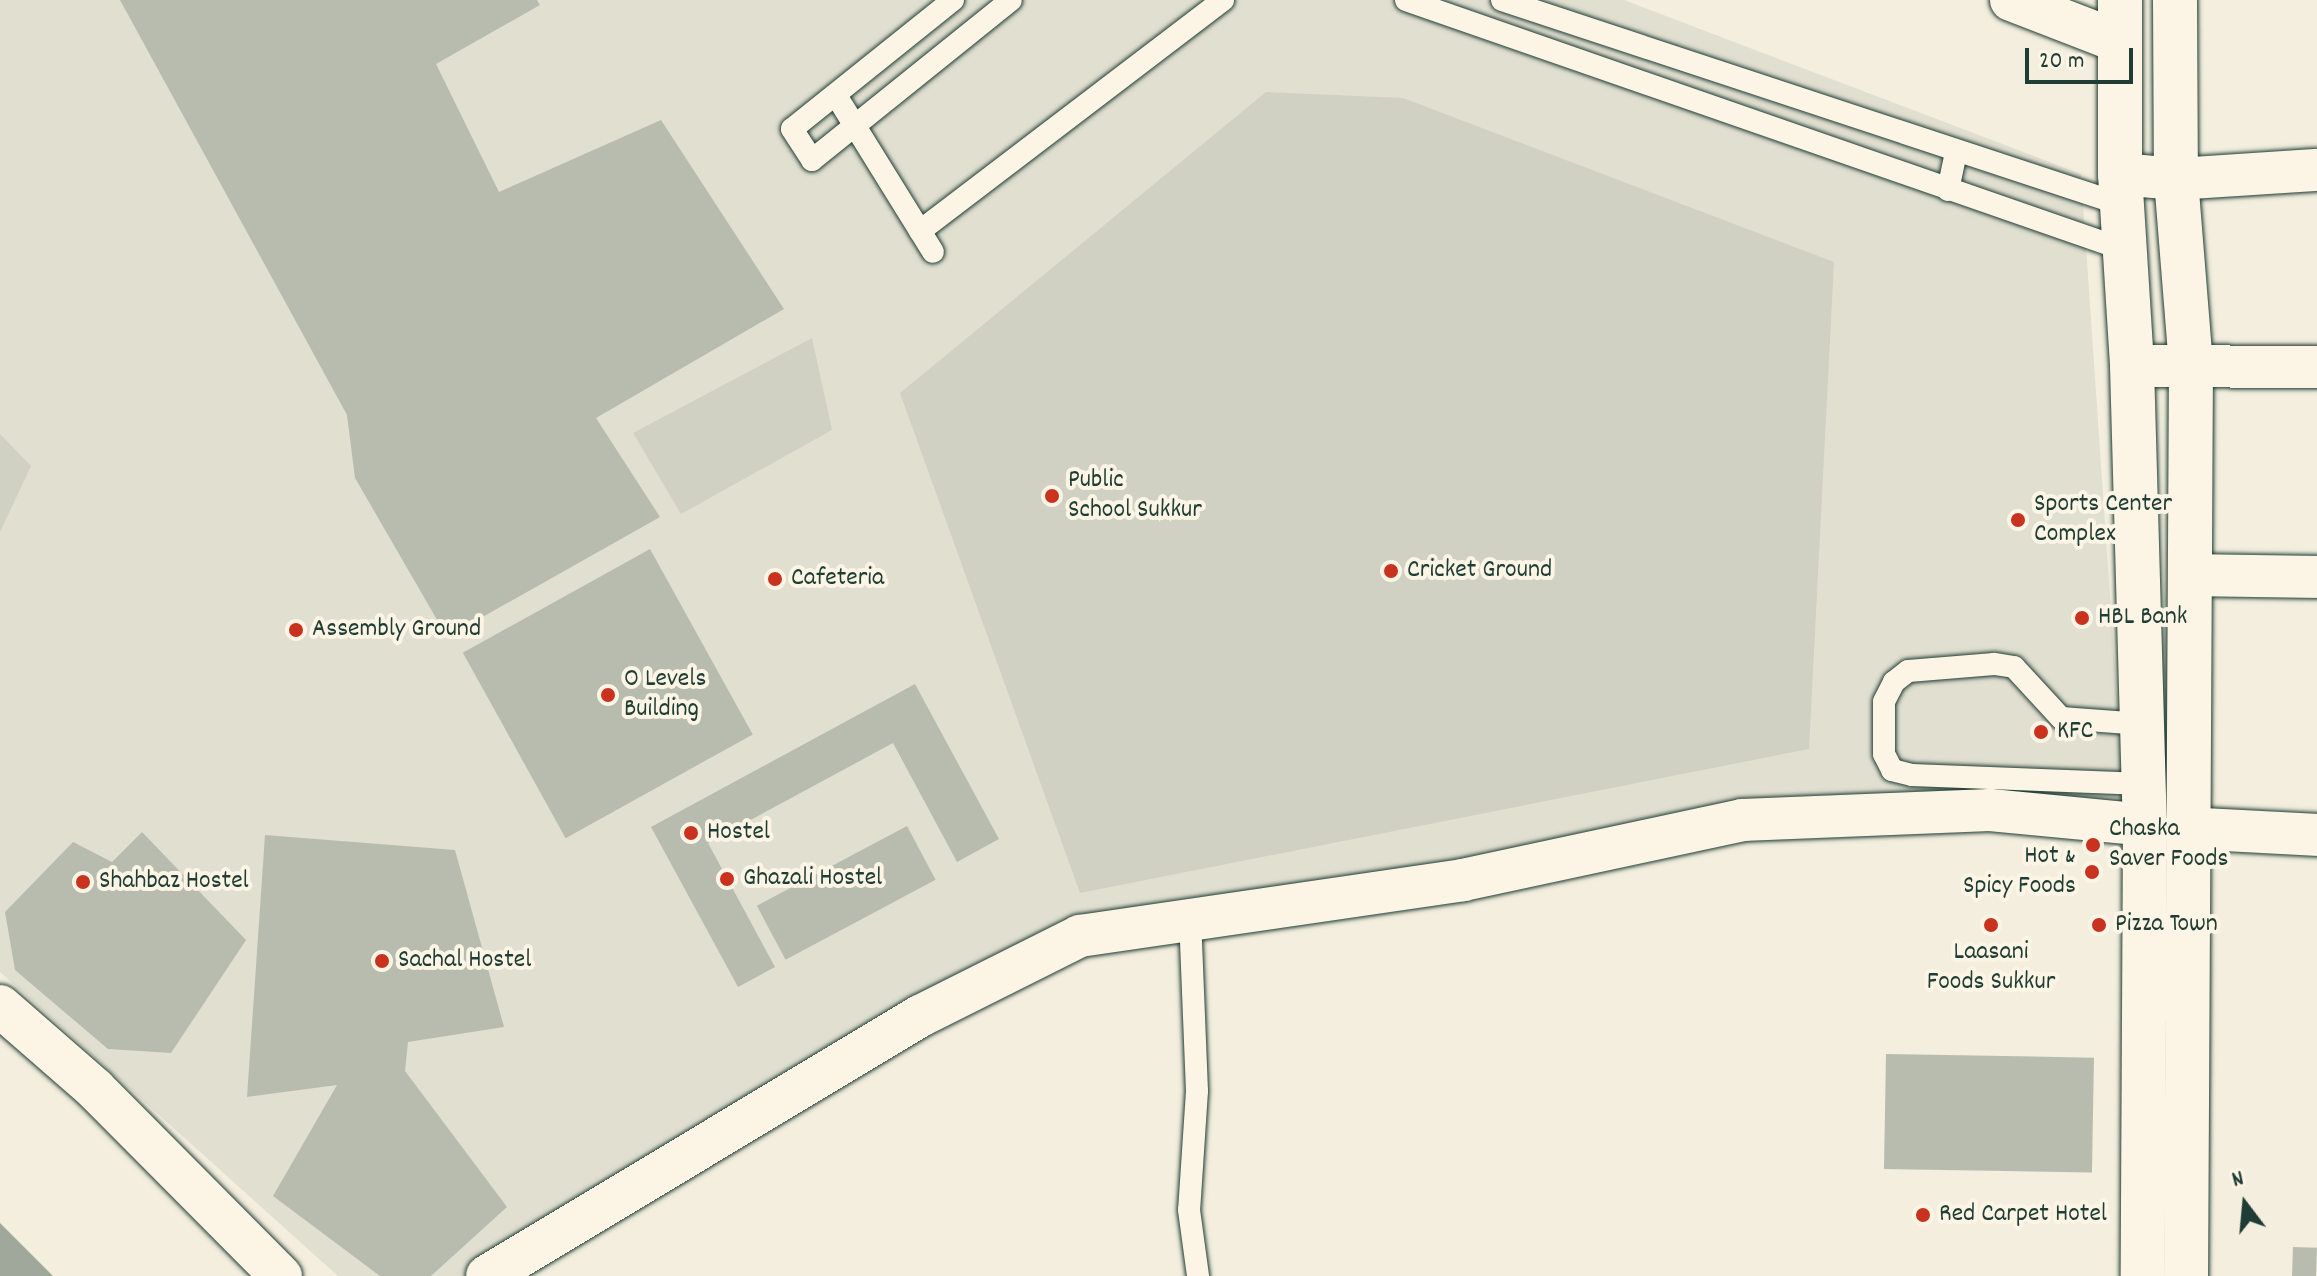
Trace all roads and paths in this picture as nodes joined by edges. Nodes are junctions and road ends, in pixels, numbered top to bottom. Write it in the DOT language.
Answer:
graph roads {
  1 [pos="953,0"];
  2 [pos="1011,0"];
  3 [pos="1223,0"];
  4 [pos="1406,0"];
  5 [pos="1502,0"];
  6 [pos="2011,0"];
  7 [pos="2175,0"];
  8 [pos="2120,21"];
  9 [pos="837,97"];
  10 [pos="857,126"];
  11 [pos="1956,151"];
  12 [pos="2317,170"];
  13 [pos="2176,179"];
  14 [pos="1948,190"];
  15 [pos="2121,190"];
  16 [pos="920,231"];
  17 [pos="2125,250"];
  18 [pos="933,252"];
  19 [pos="2191,364"];
  20 [pos="2132,366"];
  21 [pos="2317,367"];
  22 [pos="2191,575"];
  23 [pos="2317,577"];
  24 [pos="2142,724"];
  25 [pos="2158,812"];
  26 [pos="2317,835"];
  27 [pos="1190,917"];
  28 [pos="0,1006"];
  29 [pos="281,1276"];
  30 [pos="487,1276"];
  31 [pos="1198,1276"];
  32 [pos="2143,1276"];
  33 [pos="2186,1276"];
  1 -- 9 [label="lane"];
  2 -- 10 [label="lane"];
  3 -- 16 [label="lane"];
  4 -- 14 [label="lane"];
  5 -- 11 [label="lane"];
  6 -- 8 [label="street"];
  7 -- 13 [label="main road"];
  8 -- 15 [label="main road"];
  9 -- 10 [label="lane"];
  9 -- 10 [label="lane"];
  10 -- 16 [label="lane"];
  11 -- 14 [label="lane"];
  11 -- 15 [label="lane"];
  12 -- 13 [label="street"];
  13 -- 15 [label="street"];
  13 -- 19 [label="main road"];
  14 -- 17 [label="lane"];
  15 -- 17 [label="main road"];
  16 -- 18 [label="lane"];
  17 -- 20 [label="main road"];
  19 -- 20 [label="street"];
  19 -- 21 [label="street"];
  19 -- 22 [label="main road"];
  20 -- 24 [label="main road"];
  22 -- 23 [label="street"];
  22 -- 25 [label="main road"];
  24 -- 25 [label="main road"];
  24 -- 25 [label="lane"];
  25 -- 26 [label="street"];
  25 -- 27 [label="street"];
  25 -- 32 [label="main road"];
  25 -- 33 [label="main road"];
  27 -- 30 [label="street"];
  27 -- 31 [label="lane"];
  28 -- 29 [label="street"];
}
